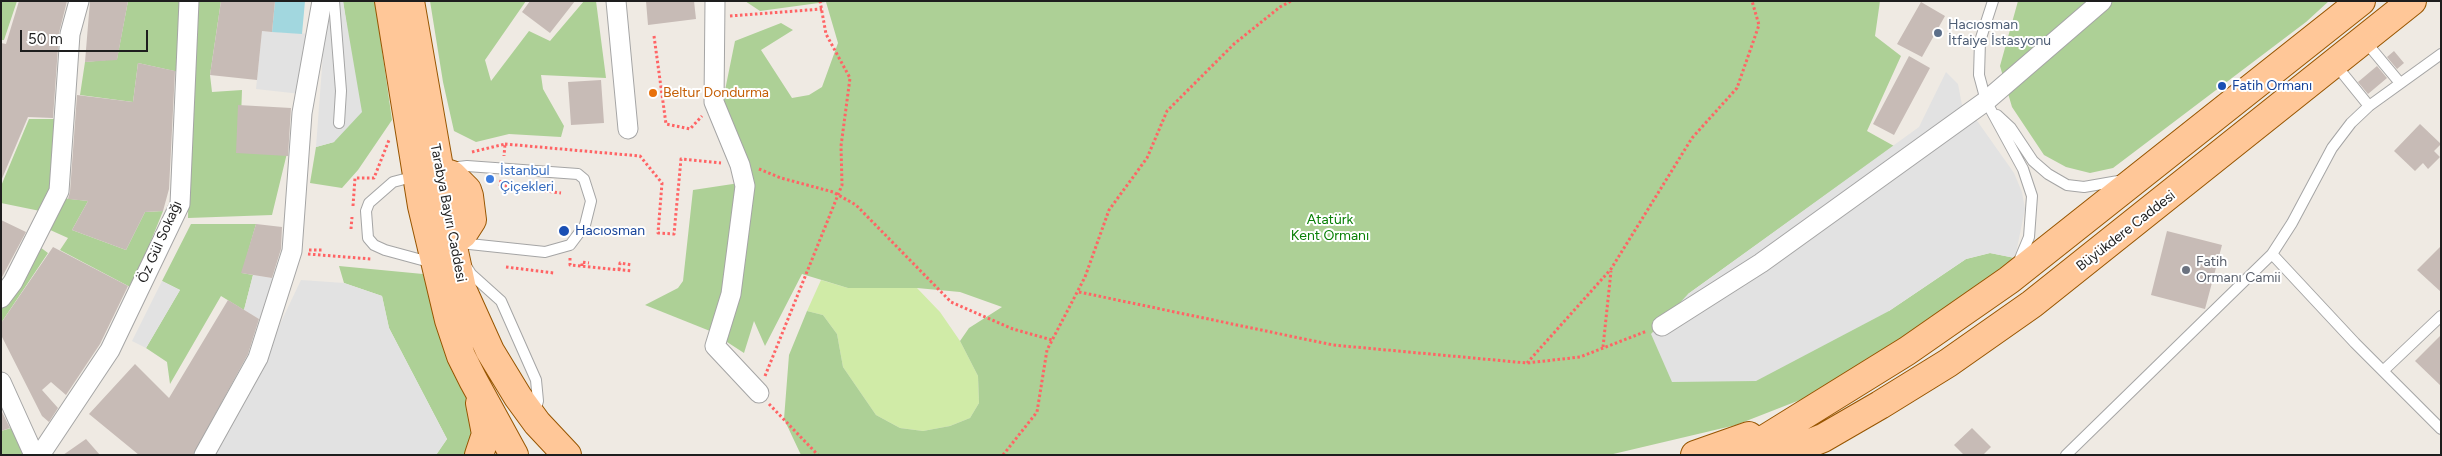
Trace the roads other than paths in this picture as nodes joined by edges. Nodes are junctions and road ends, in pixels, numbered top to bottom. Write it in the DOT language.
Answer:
graph roads {
  1 [pos="79,1"];
  2 [pos="189,1"];
  3 [pos="322,1"];
  4 [pos="334,1"];
  5 [pos="389,1"];
  6 [pos="410,1"];
  7 [pos="616,1"];
  8 [pos="1993,1"];
  9 [pos="2102,1"];
  10 [pos="2412,1"];
  11 [pos="715,9"];
  12 [pos="2355,20"];
  13 [pos="2441,54"];
  14 [pos="2334,63"];
  15 [pos="2400,82"];
  16 [pos="2296,94"];
  17 [pos="2369,106"];
  18 [pos="1990,107"];
  19 [pos="339,123"];
  20 [pos="628,129"];
  21 [pos="428,174"];
  22 [pos="2140,177"];
  23 [pos="452,242"];
  24 [pos="2272,254"];
  25 [pos="436,264"];
  26 [pos="2009,280"];
  27 [pos="1,298"];
  28 [pos="2441,316"];
  29 [pos="1662,326"];
  30 [pos="2383,371"];
  31 [pos="473,380"];
  32 [pos="1,382"];
  33 [pos="759,393"];
  34 [pos="1799,416"];
  35 [pos="2441,429"];
  36 [pos="1814,446"];
  37 [pos="34,455"];
  38 [pos="40,455"];
  39 [pos="204,455"];
  40 [pos="479,455"];
  41 [pos="514,455"];
  42 [pos="568,455"];
  43 [pos="1695,455"];
  44 [pos="1734,455"];
  45 [pos="1781,455"];
  46 [pos="2066,455"];
  1 -- 27 [label="street"];
  2 -- 38 [label="street, Öz Gül Sokağı"];
  3 -- 39 [label="street"];
  4 -- 19 [label="lane"];
  5 -- 21 [label="main road, Tarabya Bayırı Caddesi"];
  6 -- 21 [label="main road, Tarabya Bayırı Caddesi"];
  7 -- 20 [label="street"];
  8 -- 18 [label="lane"];
  9 -- 18 [label="street"];
  10 -- 12 [label="main road, Büyükdere Caddesi"];
  11 -- 33 [label="street"];
  12 -- 14 [label="main road, Büyükdere Caddesi"];
  12 -- 15 [label="lane"];
  12 -- 16 [label="main road"];
  12 -- 22 [label="main road, Büyükdere Caddesi"];
  13 -- 15 [label="lane"];
  14 -- 16 [label="main road, Büyükdere Caddesi"];
  14 -- 17 [label="lane"];
  15 -- 17 [label="lane"];
  16 -- 36 [label="main road, Büyükdere Caddesi"];
  17 -- 24 [label="lane"];
  18 -- 22 [label="lane"];
  18 -- 26 [label="lane"];
  18 -- 29 [label="street"];
  21 -- 23 [label="main road, Tarabya Bayırı Caddesi"];
  21 -- 23 [label="lane"];
  21 -- 25 [label="main road, Tarabya Bayırı Caddesi"];
  21 -- 25 [label="lane"];
  22 -- 26 [label="main road, Büyükdere Caddesi"];
  23 -- 42 [label="main road, Tarabya Bayırı Caddesi"];
  24 -- 30 [label="lane"];
  24 -- 46 [label="lane"];
  25 -- 31 [label="main road, Tarabya Bayırı Caddesi"];
  26 -- 34 [label="main road, Büyükdere Caddesi"];
  28 -- 30 [label="lane"];
  30 -- 35 [label="lane"];
  31 -- 40 [label="main road"];
  31 -- 41 [label="main road, Tarabya Bayırı Caddesi"];
  32 -- 37 [label="street"];
  34 -- 43 [label="main road"];
  34 -- 44 [label="main road"];
  36 -- 45 [label="main road, Büyükdere Caddesi"];
}
